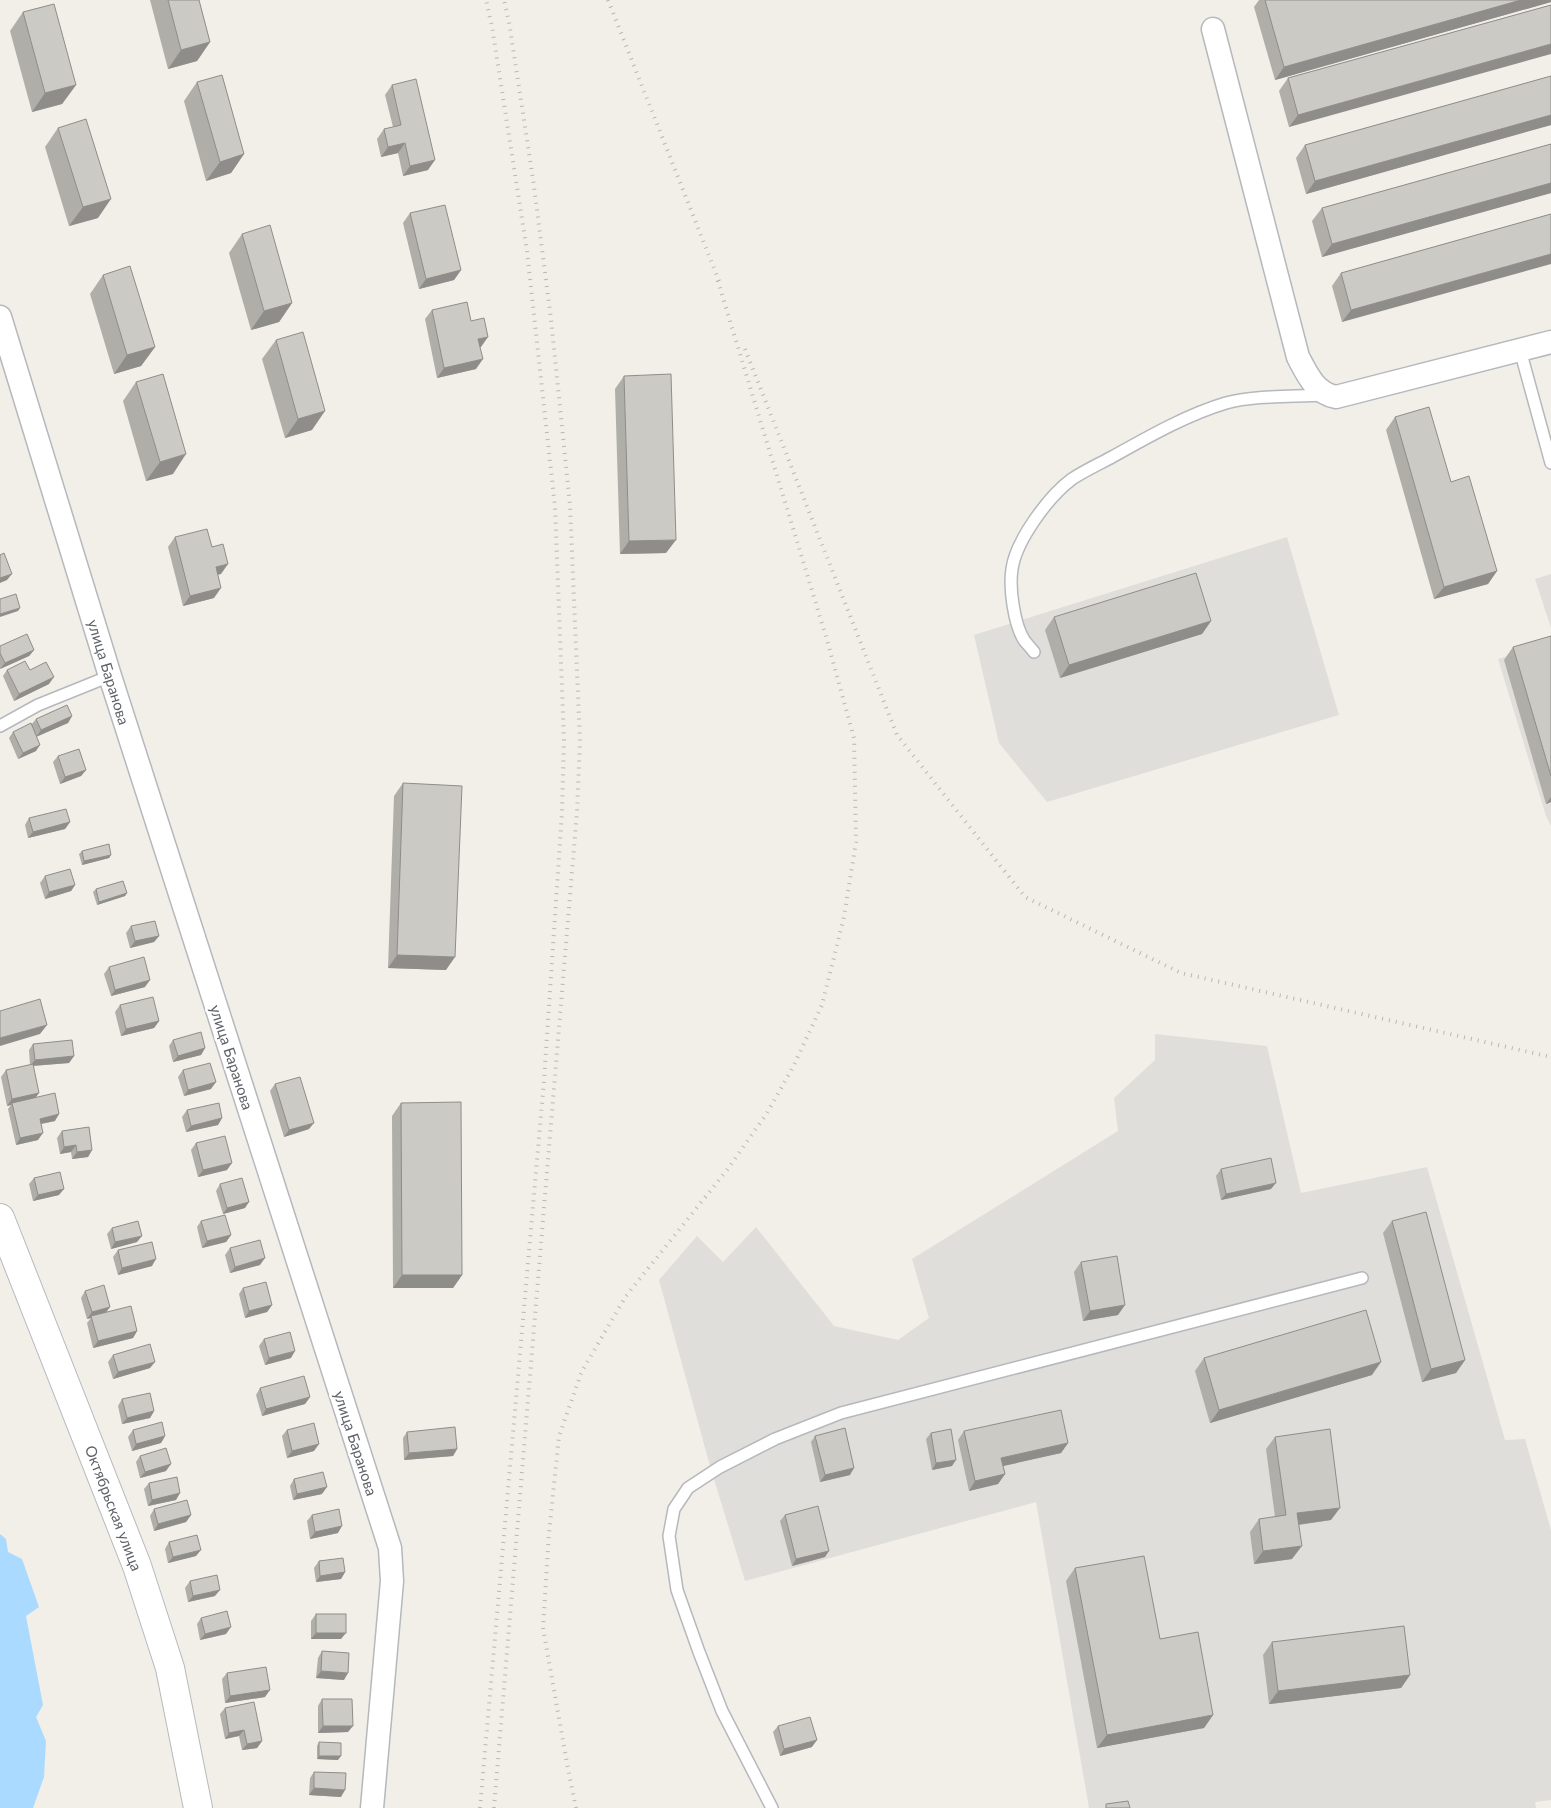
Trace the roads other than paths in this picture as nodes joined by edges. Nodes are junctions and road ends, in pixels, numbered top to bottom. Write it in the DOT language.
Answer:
graph roads {
  1 [pos="1213,29"];
  2 [pos="0,317"];
  3 [pos="1551,342"];
  4 [pos="1520,350"];
  5 [pos="1328,395"];
  6 [pos="1551,463"];
  7 [pos="1034,652"];
  8 [pos="110,676"];
  9 [pos="0,726"];
  10 [pos="0,1218"];
  11 [pos="1362,1278"];
  12 [pos="198,1808"];
  13 [pos="372,1808"];
  14 [pos="772,1808"];
  1 -- 5 [label="street"];
  2 -- 8 [label="street, улица Баранова"];
  3 -- 4 [label="street"];
  4 -- 5 [label="street"];
  4 -- 6 [label="lane"];
  5 -- 7 [label="lane"];
  8 -- 9 [label="lane"];
  8 -- 13 [label="street, улица Баранова"];
  10 -- 12 [label="street, Октябрьская улица"];
  11 -- 14 [label="lane"];
}
